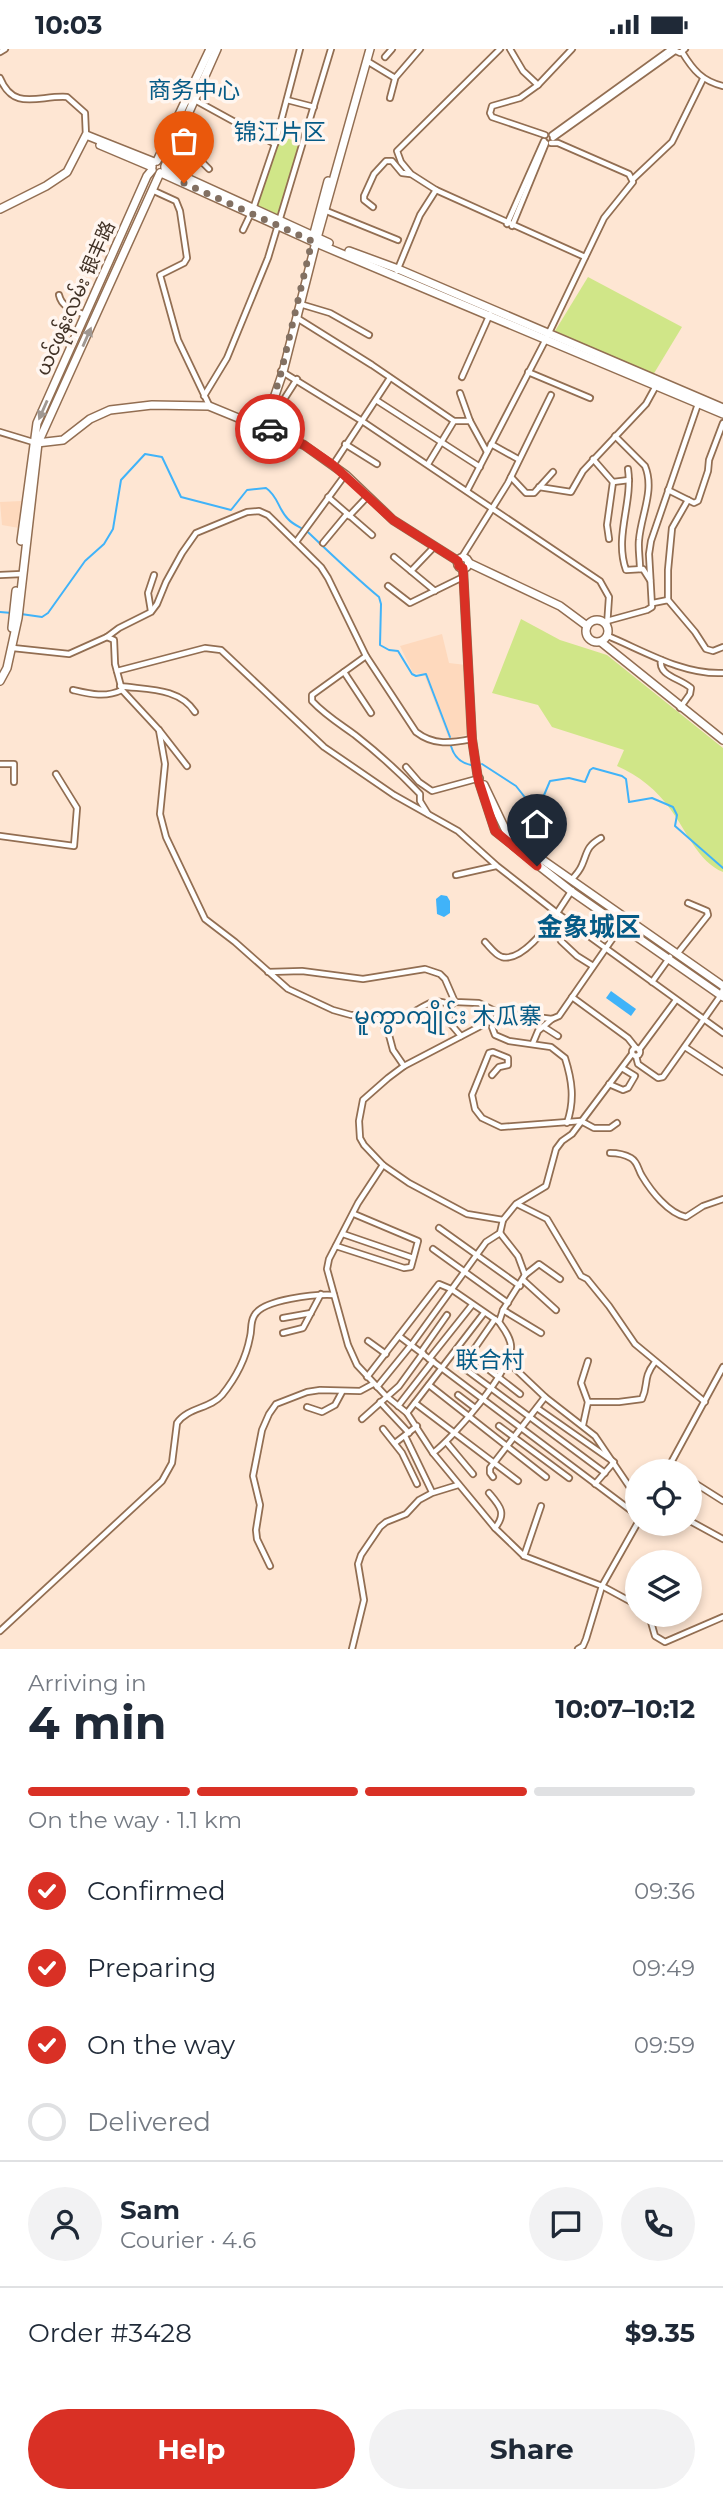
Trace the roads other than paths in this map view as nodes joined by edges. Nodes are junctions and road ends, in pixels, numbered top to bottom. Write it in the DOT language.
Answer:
graph roads {
  1 [pos="5,49"];
  2 [pos="210,49"];
  3 [pos="217,49"];
  4 [pos="300,49"];
  5 [pos="331,49"];
  6 [pos="368,49"];
  7 [pos="392,49"];
  8 [pos="420,49"];
  9 [pos="500,49"];
  10 [pos="510,49"];
  11 [pos="572,49"];
  12 [pos="673,50"];
  13 [pos="684,51"];
  14 [pos="0,52"];
  15 [pos="386,57"];
  16 [pos="366,61"];
  17 [pos="0,78"];
  18 [pos="395,78"];
  19 [pos="703,79"];
  20 [pos="358,85"];
  21 [pos="538,85"];
  22 [pos="723,86"];
  23 [pos="191,98"];
  24 [pos="390,98"];
  25 [pos="287,100"];
  26 [pos="314,107"];
  27 [pos="85,138"];
  28 [pos="547,139"];
  29 [pos="275,144"];
  30 [pos="174,146"];
  31 [pos="158,168"];
  32 [pos="209,169"];
  33 [pos="411,174"];
  34 [pos="633,179"];
  35 [pos="152,190"];
  36 [pos="436,190"];
  37 [pos="373,207"];
  38 [pos="0,209"];
  39 [pos="322,209"];
  40 [pos="252,211"];
  41 [pos="280,224"];
  42 [pos="510,225"];
  43 [pos="243,230"];
  44 [pos="314,239"];
  45 [pos="398,240"];
  46 [pos="584,257"];
  47 [pos="397,272"];
  48 [pos="59,295"];
  49 [pos="298,304"];
  50 [pos="492,312"];
  51 [pos="85,315"];
  52 [pos="296,317"];
  53 [pos="369,335"];
  54 [pos="548,336"];
  55 [pos="528,372"];
  56 [pos="281,373"];
  57 [pos="462,377"];
  58 [pos="297,379"];
  59 [pos="390,379"];
  60 [pos="657,383"];
  61 [pos="460,393"];
  62 [pos="551,395"];
  63 [pos="204,396"];
  64 [pos="590,398"];
  65 [pos="376,400"];
  66 [pos="272,402"];
  67 [pos="699,404"];
  68 [pos="209,406"];
  69 [pos="723,408"];
  70 [pos="723,414"];
  71 [pos="362,421"];
  72 [pos="454,421"];
  73 [pos="470,421"];
  74 [pos="723,423"];
  75 [pos="264,427"];
  76 [pos="0,432"];
  77 [pos="615,436"];
  78 [pos="442,441"];
  79 [pos="35,443"];
  80 [pos="345,444"];
  81 [pos="491,445"];
  82 [pos="487,452"];
  83 [pos="518,459"];
  84 [pos="593,460"];
  85 [pos="377,464"];
  86 [pos="428,464"];
  87 [pos="333,465"];
  88 [pos="480,467"];
  89 [pos="628,469"];
  90 [pos="553,472"];
  91 [pos="346,475"];
  92 [pos="511,477"];
  93 [pos="629,480"];
  94 [pos="612,482"];
  95 [pos="539,487"];
  96 [pos="668,490"];
  97 [pos="467,491"];
  98 [pos="328,497"];
  99 [pos="367,497"];
  100 [pos="688,500"];
  101 [pos="492,507"];
  102 [pos="348,515"];
  103 [pos="372,535"];
  104 [pos="609,539"];
  105 [pos="296,542"];
  106 [pos="323,543"];
  107 [pos="434,547"];
  108 [pos="394,557"];
  109 [pos="463,562"];
  110 [pos="640,569"];
  111 [pos="411,572"];
  112 [pos="20,573"];
  113 [pos="0,575"];
  114 [pos="154,575"];
  115 [pos="464,577"];
  116 [pos="650,581"];
  117 [pos="388,586"];
  118 [pos="435,591"];
  119 [pos="668,600"];
  120 [pos="653,603"];
  121 [pos="151,612"];
  122 [pos="16,618"];
  123 [pos="607,623"];
  124 [pos="587,626"];
  125 [pos="608,636"];
  126 [pos="107,637"];
  127 [pos="601,642"];
  128 [pos="723,647"];
  129 [pos="13,648"];
  130 [pos="366,656"];
  131 [pos="662,660"];
  132 [pos="9,661"];
  133 [pos="117,671"];
  134 [pos="344,672"];
  135 [pos="723,673"];
  136 [pos="0,681"];
  137 [pos="120,688"];
  138 [pos="73,690"];
  139 [pos="680,708"];
  140 [pos="195,712"];
  141 [pos="371,713"];
  142 [pos="159,730"];
  143 [pos="472,739"];
  144 [pos="723,740"];
  145 [pos="0,764"];
  146 [pos="187,767"];
  147 [pos="406,767"];
  148 [pos="56,774"];
  149 [pos="479,778"];
  150 [pos="14,782"];
  151 [pos="430,816"];
  152 [pos="0,837"];
  153 [pos="601,838"];
  154 [pos="528,854"];
  155 [pos="497,866"];
  156 [pos="456,875"];
  157 [pos="574,882"];
  158 [pos="572,891"];
  159 [pos="688,903"];
  160 [pos="557,913"];
  161 [pos="624,922"];
  162 [pos="561,941"];
  163 [pos="485,942"];
  164 [pos="606,949"];
  165 [pos="673,955"];
  166 [pos="593,966"];
  167 [pos="268,972"];
  168 [pos="652,982"];
  169 [pos="722,992"];
  170 [pos="572,997"];
  171 [pos="677,1000"];
  172 [pos="453,1003"];
  173 [pos="417,1010"];
  174 [pos="497,1011"];
  175 [pos="496,1018"];
  176 [pos="552,1019"];
  177 [pos="704,1020"];
  178 [pos="544,1027"];
  179 [pos="723,1033"];
  180 [pos="461,1036"];
  181 [pos="558,1037"];
  182 [pos="533,1044"];
  183 [pos="685,1047"];
  184 [pos="638,1049"];
  185 [pos="634,1055"];
  186 [pos="404,1066"];
  187 [pos="622,1067"];
  188 [pos="723,1072"];
  189 [pos="492,1075"];
  190 [pos="609,1084"];
  191 [pos="581,1121"];
  192 [pos="567,1123"];
  193 [pos="617,1123"];
  194 [pos="610,1153"];
  195 [pos="383,1165"];
  196 [pos="723,1199"];
  197 [pos="516,1204"];
  198 [pos="354,1214"];
  199 [pos="503,1220"];
  200 [pos="439,1228"];
  201 [pos="499,1233"];
  202 [pos="343,1234"];
  203 [pos="336,1246"];
  204 [pos="433,1249"];
  205 [pos="476,1256"];
  206 [pos="413,1258"];
  207 [pos="463,1273"];
  208 [pos="524,1277"];
  209 [pos="560,1279"];
  210 [pos="520,1286"];
  211 [pos="451,1289"];
  212 [pos="322,1294"];
  213 [pos="334,1295"];
  214 [pos="508,1303"];
  215 [pos="472,1305"];
  216 [pos="503,1310"];
  217 [pos="556,1310"];
  218 [pos="312,1313"];
  219 [pos="484,1313"];
  220 [pos="447,1315"];
  221 [pos="283,1318"];
  222 [pos="497,1321"];
  223 [pos="283,1333"];
  224 [pos="541,1333"];
  225 [pos="399,1336"];
  226 [pos="368,1341"];
  227 [pos="412,1344"];
  228 [pos="422,1352"];
  229 [pos="386,1354"];
  230 [pos="431,1360"];
  231 [pos="588,1361"];
  232 [pos="508,1362"];
  233 [pos="655,1362"];
  234 [pos="460,1365"];
  235 [pos="723,1367"];
  236 [pos="442,1369"];
  237 [pos="367,1377"];
  238 [pos="498,1378"];
  239 [pos="375,1385"];
  240 [pos="429,1385"];
  241 [pos="491,1387"];
  242 [pos="342,1392"];
  243 [pos="520,1394"];
  244 [pos="458,1395"];
  245 [pos="386,1397"];
  246 [pos="545,1397"];
  247 [pos="482,1398"];
  248 [pos="380,1402"];
  249 [pos="587,1402"];
  250 [pos="705,1402"];
  251 [pos="415,1403"];
  252 [pos="307,1406"];
  253 [pos="398,1406"];
  254 [pos="475,1408"];
  255 [pos="537,1408"];
  256 [pos="407,1413"];
  257 [pos="469,1416"];
  258 [pos="529,1417"];
  259 [pos="362,1419"];
  260 [pos="583,1425"];
  261 [pos="417,1426"];
  262 [pos="499,1426"];
  263 [pos="521,1427"];
  264 [pos="383,1429"];
  265 [pos="456,1433"];
  266 [pos="407,1434"];
  267 [pos="515,1437"];
  268 [pos="395,1443"];
  269 [pos="447,1443"];
  270 [pos="509,1446"];
  271 [pos="433,1453"];
  272 [pos="673,1459"];
  273 [pos="495,1462"];
  274 [pos="614,1462"];
  275 [pos="472,1473"];
  276 [pos="605,1473"];
  277 [pos="493,1477"];
  278 [pos="547,1477"];
  279 [pos="569,1478"];
  280 [pos="625,1479"];
  281 [pos="518,1481"];
  282 [pos="417,1484"];
  283 [pos="596,1484"];
  284 [pos="458,1485"];
  285 [pos="702,1487"];
  286 [pos="432,1493"];
  287 [pos="489,1493"];
  288 [pos="723,1500"];
  289 [pos="541,1506"];
  290 [pos="625,1506"];
  291 [pos="495,1528"];
  292 [pos="702,1528"];
  293 [pos="630,1536"];
  294 [pos="723,1539"];
  295 [pos="524,1556"];
  296 [pos="270,1566"];
  297 [pos="602,1586"];
  298 [pos="625,1598"];
  299 [pos="723,1617"];
  300 [pos="702,1626"];
  301 [pos="652,1627"];
  302 [pos="700,1627"];
  303 [pos="0,1631"];
  304 [pos="352,1649"];
  305 [pos="578,1649"];
  1 -- 14 [label="street"];
  2 -- 23 [label="main road"];
  3 -- 23 [label="main road"];
  4 -- 25 [label="street"];
  5 -- 26 [label="street"];
  6 -- 16 [label="main road"];
  6 -- 20 [label="main road"];
  7 -- 15 [label="street"];
  8 -- 18 [label="street"];
  9 -- 33 [label="street"];
  10 -- 21 [label="street"];
  11 -- 21 [label="street"];
  12 -- 13 [label="street"];
  12 -- 28 [label="street"];
  13 -- 19 [label="street"];
  16 -- 18 [label="street"];
  16 -- 20 [label="main road"];
  17 -- 27 [label="street"];
  18 -- 24 [label="street"];
  19 -- 22 [label="street"];
  19 -- 34 [label="street"];
  20 -- 39 [label="main road"];
  21 -- 28 [label="street"];
  23 -- 29 [label="street"];
  23 -- 30 [label="main road"];
  23 -- 31 [label="main road"];
  25 -- 26 [label="street"];
  25 -- 29 [label="street"];
  26 -- 41 [label="street"];
  27 -- 31 [label="main road"];
  27 -- 38 [label="main road"];
  28 -- 34 [label="street"];
  28 -- 42 [label="street"];
  29 -- 40 [label="street"];
  30 -- 31 [label="main road"];
  30 -- 32 [label="street"];
  31 -- 35 [label="main road, ယင်ဖုန်းလမ်း 银丰路"];
  31 -- 40 [label="main road"];
  31 -- 51 [label="main road, ယင်ဖုန်းလမ်း 银丰路"];
  33 -- 36 [label="street"];
  33 -- 37 [label="street"];
  34 -- 46 [label="street"];
  35 -- 63 [label="street"];
  79 -- 35 [label="main road, ယင်ဖုန်းလမ်း 银丰路, one-way"];
  36 -- 42 [label="street"];
  36 -- 47 [label="street"];
  39 -- 44 [label="main road"];
  39 -- 45 [label="street"];
  40 -- 41 [label="main road"];
  40 -- 43 [label="street"];
  41 -- 44 [label="main road"];
  41 -- 63 [label="street"];
  42 -- 46 [label="street"];
  44 -- 47 [label="main road"];
  44 -- 49 [label="main road"];
  46 -- 54 [label="street"];
  47 -- 50 [label="main road"];
  48 -- 51 [label="street"];
  49 -- 52 [label="main road"];
  49 -- 53 [label="street"];
  49 -- 56 [label="main road"];
  50 -- 54 [label="main road"];
  50 -- 57 [label="street"];
  51 -- 79 [label="main road, ယင်ဖုန်းလမ်း 银丰路, one-way"];
  52 -- 56 [label="main road"];
  52 -- 59 [label="street"];
  54 -- 55 [label="street"];
  54 -- 60 [label="main road"];
  55 -- 64 [label="street"];
  55 -- 81 [label="street"];
  56 -- 58 [label="street"];
  56 -- 66 [label="main road"];
  58 -- 66 [label="street"];
  58 -- 71 [label="street"];
  59 -- 65 [label="street"];
  59 -- 72 [label="street"];
  60 -- 67 [label="main road"];
  60 -- 69 [label="main road"];
  60 -- 77 [label="street"];
  61 -- 73 [label="street"];
  62 -- 83 [label="street"];
  63 -- 68 [label="street"];
  65 -- 71 [label="street"];
  65 -- 78 [label="street"];
  66 -- 75 [label="main road"];
  67 -- 70 [label="main road"];
  67 -- 96 [label="street"];
  68 -- 75 [label="main road"];
  68 -- 79 [label="main road"];
  71 -- 80 [label="street"];
  71 -- 86 [label="street"];
  72 -- 73 [label="street"];
  72 -- 78 [label="street"];
  73 -- 82 [label="street"];
  74 -- 100 [label="street"];
  75 -- 87 [label="main road"];
  76 -- 79 [label="street"];
  77 -- 84 [label="street"];
  77 -- 110 [label="street"];
  78 -- 86 [label="street"];
  78 -- 88 [label="street"];
  79 -- 112 [label="main road"];
  80 -- 85 [label="street"];
  80 -- 87 [label="street"];
  81 -- 82 [label="street"];
  81 -- 83 [label="street"];
  82 -- 88 [label="street"];
  83 -- 92 [label="street"];
  84 -- 94 [label="street"];
  84 -- 95 [label="street"];
  86 -- 97 [label="street"];
  87 -- 91 [label="main road"];
  88 -- 97 [label="street"];
  89 -- 93 [label="street"];
  90 -- 95 [label="street"];
  91 -- 98 [label="street"];
  91 -- 99 [label="main road"];
  92 -- 95 [label="street"];
  92 -- 101 [label="street"];
  93 -- 94 [label="street"];
  93 -- 110 [label="street"];
  94 -- 104 [label="street"];
  96 -- 100 [label="street"];
  96 -- 116 [label="street"];
  97 -- 101 [label="street"];
  98 -- 102 [label="street"];
  98 -- 105 [label="street"];
  99 -- 102 [label="street"];
  99 -- 107 [label="main road"];
  100 -- 119 [label="street"];
  101 -- 109 [label="street"];
  101 -- 123 [label="street"];
  102 -- 103 [label="street"];
  102 -- 106 [label="street"];
  105 -- 121 [label="street"];
  105 -- 130 [label="street"];
  107 -- 109 [label="main road"];
  107 -- 111 [label="street"];
  108 -- 111 [label="street"];
  109 -- 115 [label="main road"];
  109 -- 124 [label="main road"];
  110 -- 116 [label="street"];
  111 -- 118 [label="street"];
  112 -- 113 [label="street"];
  112 -- 122 [label="main road"];
  114 -- 121 [label="street"];
  115 -- 118 [label="street"];
  115 -- 143 [label="main road"];
  116 -- 120 [label="street"];
  117 -- 118 [label="street"];
  119 -- 120 [label="street"];
  119 -- 128 [label="street"];
  120 -- 123 [label="street"];
  121 -- 126 [label="street"];
  122 -- 129 [label="main road"];
  122 -- 132 [label="main road"];
  123 -- 124 [label="main road"];
  123 -- 125 [label="main road"];
  124 -- 127 [label="main road"];
  125 -- 127 [label="main road"];
  125 -- 131 [label="street"];
  126 -- 129 [label="street"];
  126 -- 133 [label="street"];
  127 -- 139 [label="main road"];
  129 -- 132 [label="main road"];
  130 -- 134 [label="street"];
  130 -- 143 [label="street"];
  131 -- 135 [label="street"];
  131 -- 139 [label="street"];
  132 -- 136 [label="main road"];
  133 -- 137 [label="street"];
  133 -- 151 [label="street"];
  134 -- 141 [label="street"];
  134 -- 151 [label="street"];
  137 -- 138 [label="street"];
  137 -- 140 [label="street"];
  137 -- 142 [label="street"];
  139 -- 144 [label="main road"];
  142 -- 146 [label="street"];
  142 -- 167 [label="street"];
  143 -- 149 [label="main road"];
  145 -- 150 [label="street"];
  147 -- 149 [label="street"];
  148 -- 152 [label="street"];
  149 -- 154 [label="main road"];
  151 -- 155 [label="street"];
  153 -- 157 [label="street"];
  154 -- 157 [label="main road"];
  154 -- 158 [label="main road"];
  155 -- 156 [label="street"];
  155 -- 160 [label="street"];
  157 -- 158 [label="street"];
  157 -- 161 [label="main road"];
  158 -- 160 [label="street"];
  158 -- 161 [label="main road"];
  159 -- 165 [label="street"];
  160 -- 163 [label="street"];
  160 -- 164 [label="street"];
  161 -- 164 [label="street"];
  161 -- 165 [label="main road"];
  162 -- 166 [label="street"];
  164 -- 166 [label="street"];
  164 -- 168 [label="street"];
  165 -- 168 [label="street"];
  165 -- 169 [label="main road"];
  166 -- 170 [label="street"];
  167 -- 172 [label="street"];
  167 -- 186 [label="street"];
  168 -- 171 [label="street"];
  169 -- 177 [label="street"];
  170 -- 176 [label="street"];
  170 -- 184 [label="street"];
  171 -- 177 [label="street"];
  171 -- 184 [label="street"];
  172 -- 173 [label="street"];
  172 -- 174 [label="street"];
  172 -- 180 [label="street"];
  174 -- 175 [label="street"];
  174 -- 176 [label="street"];
  175 -- 180 [label="street"];
  175 -- 182 [label="street"];
  176 -- 178 [label="street"];
  177 -- 179 [label="street"];
  177 -- 183 [label="street"];
  178 -- 181 [label="street"];
  178 -- 182 [label="street"];
  180 -- 186 [label="street"];
  182 -- 192 [label="street"];
  183 -- 185 [label="street"];
  183 -- 188 [label="street"];
  184 -- 185 [label="street"];
  185 -- 187 [label="street"];
  186 -- 195 [label="street"];
  187 -- 190 [label="street"];
  187 -- 190 [label="street"];
  189 -- 192 [label="street"];
  190 -- 191 [label="street"];
  191 -- 192 [label="street"];
  191 -- 193 [label="street"];
  191 -- 197 [label="street"];
  194 -- 196 [label="street"];
  195 -- 198 [label="street"];
  195 -- 199 [label="street"];
  197 -- 199 [label="street"];
  197 -- 233 [label="street"];
  198 -- 202 [label="street"];
  198 -- 206 [label="street"];
  199 -- 201 [label="street"];
  200 -- 205 [label="street"];
  201 -- 205 [label="street"];
  201 -- 208 [label="street"];
  202 -- 203 [label="street"];
  202 -- 206 [label="street"];
  203 -- 206 [label="street"];
  203 -- 213 [label="street"];
  204 -- 207 [label="street"];
  205 -- 207 [label="street"];
  205 -- 210 [label="street"];
  207 -- 211 [label="street"];
  207 -- 214 [label="street"];
  208 -- 209 [label="street"];
  208 -- 210 [label="street"];
  208 -- 217 [label="street"];
  210 -- 214 [label="street"];
  211 -- 215 [label="street"];
  211 -- 225 [label="street"];
  211 -- 227 [label="street"];
  212 -- 213 [label="street"];
  212 -- 218 [label="street"];
  212 -- 303 [label="street"];
  213 -- 237 [label="street"];
  214 -- 216 [label="street"];
  215 -- 219 [label="street"];
  215 -- 230 [label="street"];
  216 -- 222 [label="street"];
  216 -- 224 [label="street"];
  218 -- 221 [label="street"];
  218 -- 223 [label="street"];
  219 -- 222 [label="street"];
  219 -- 236 [label="street"];
  220 -- 228 [label="street"];
  222 -- 232 [label="street"];
  222 -- 238 [label="street"];
  225 -- 227 [label="street"];
  225 -- 229 [label="street"];
  226 -- 229 [label="street"];
  227 -- 228 [label="street"];
  227 -- 239 [label="street"];
  228 -- 230 [label="street"];
  228 -- 245 [label="street"];
  229 -- 237 [label="street"];
  230 -- 236 [label="street"];
  230 -- 253 [label="street"];
  231 -- 249 [label="street"];
  232 -- 238 [label="street"];
  232 -- 246 [label="street"];
  233 -- 249 [label="street"];
  233 -- 250 [label="street"];
  234 -- 241 [label="street"];
  235 -- 250 [label="street"];
  236 -- 240 [label="street"];
  236 -- 247 [label="street"];
  237 -- 239 [label="street"];
  238 -- 241 [label="street"];
  238 -- 243 [label="street"];
  239 -- 242 [label="street"];
  239 -- 245 [label="street"];
  240 -- 251 [label="street"];
  240 -- 257 [label="street"];
  241 -- 247 [label="street"];
  241 -- 258 [label="street"];
  242 -- 252 [label="street"];
  242 -- 296 [label="street"];
  244 -- 254 [label="street"];
  245 -- 248 [label="street"];
  245 -- 253 [label="street"];
  246 -- 255 [label="street"];
  246 -- 260 [label="street"];
  247 -- 254 [label="street"];
  247 -- 263 [label="street"];
  248 -- 259 [label="street"];
  248 -- 266 [label="street"];
  249 -- 260 [label="street"];
  250 -- 272 [label="street"];
  251 -- 256 [label="street"];
  251 -- 265 [label="street"];
  253 -- 256 [label="street"];
  254 -- 257 [label="street"];
  255 -- 258 [label="street"];
  255 -- 274 [label="street"];
  256 -- 261 [label="street"];
  257 -- 265 [label="street"];
  257 -- 270 [label="street"];
  258 -- 263 [label="street"];
  258 -- 276 [label="street"];
  260 -- 274 [label="street"];
  261 -- 266 [label="street"];
  261 -- 271 [label="street"];
  262 -- 267 [label="street"];
  263 -- 267 [label="street"];
  263 -- 283 [label="street"];
  264 -- 268 [label="street"];
  265 -- 269 [label="street"];
  265 -- 273 [label="street"];
  266 -- 268 [label="street"];
  266 -- 286 [label="street"];
  267 -- 270 [label="street"];
  267 -- 279 [label="street"];
  268 -- 282 [label="street"];
  269 -- 271 [label="street"];
  269 -- 275 [label="street"];
  270 -- 273 [label="street"];
  270 -- 278 [label="street"];
  271 -- 284 [label="street"];
  273 -- 277 [label="street"];
  273 -- 281 [label="street"];
  274 -- 276 [label="street"];
  274 -- 280 [label="street"];
  276 -- 283 [label="street"];
  283 -- 290 [label="street"];
  284 -- 286 [label="street"];
  284 -- 291 [label="street"];
  285 -- 288 [label="street"];
  286 -- 304 [label="street"];
  287 -- 291 [label="street"];
  289 -- 295 [label="street"];
  291 -- 295 [label="street"];
  292 -- 294 [label="street"];
  293 -- 297 [label="street"];
  295 -- 297 [label="street"];
  297 -- 298 [label="street"];
  297 -- 305 [label="street"];
  299 -- 300 [label="street"];
  301 -- 302 [label="street"];
}
